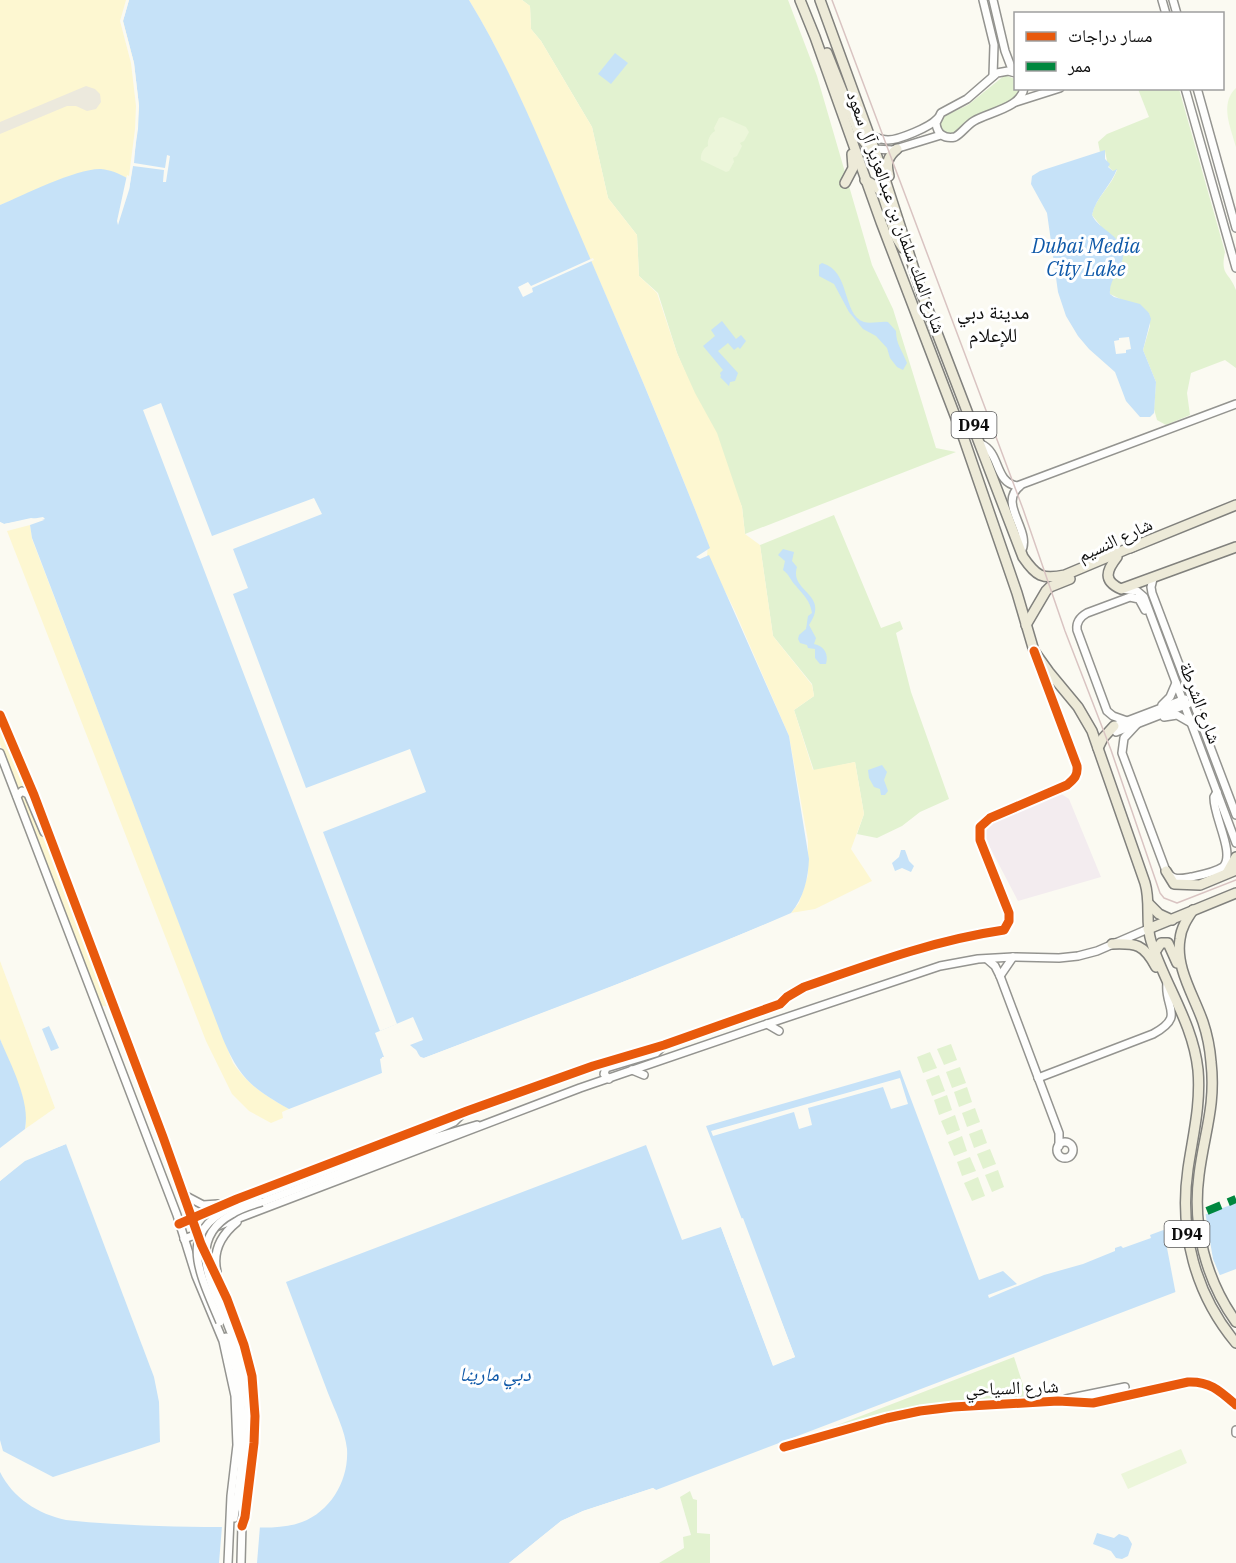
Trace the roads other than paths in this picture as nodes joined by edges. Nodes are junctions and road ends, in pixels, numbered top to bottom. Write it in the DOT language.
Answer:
graph roads {
  1 [pos="800,0"];
  2 [pos="820,0"];
  3 [pos="983,0"];
  4 [pos="993,0"];
  5 [pos="815,37"];
  6 [pos="1014,73"];
  7 [pos="993,76"];
  8 [pos="1024,90"];
  9 [pos="1054,90"];
  10 [pos="1186,90"];
  11 [pos="1198,90"];
  12 [pos="1017,102"];
  13 [pos="937,119"];
  14 [pos="849,131"];
  15 [pos="869,135"];
  16 [pos="941,135"];
  17 [pos="874,149"];
  18 [pos="897,149"];
  19 [pos="865,180"];
  20 [pos="845,183"];
  21 [pos="893,207"];
  22 [pos="1236,228"];
  23 [pos="908,251"];
  24 [pos="1236,268"];
  25 [pos="1236,404"];
  26 [pos="981,444"];
  27 [pos="1023,485"];
  28 [pos="1236,505"];
  29 [pos="1134,546"];
  30 [pos="1236,547"];
  31 [pos="1022,555"];
  32 [pos="1117,557"];
  33 [pos="1153,579"];
  34 [pos="1121,590"];
  35 [pos="1026,625"];
  36 [pos="1156,627"];
  37 [pos="1034,651"];
  38 [pos="1176,683"];
  39 [pos="1192,699"];
  40 [pos="1184,703"];
  41 [pos="1144,714"];
  42 [pos="0,715"];
  43 [pos="1153,718"];
  44 [pos="1127,721"];
  45 [pos="1191,723"];
  46 [pos="1137,724"];
  47 [pos="1114,726"];
  48 [pos="1098,748"];
  49 [pos="0,756"];
  50 [pos="1218,792"];
  51 [pos="16,796"];
  52 [pos="1236,815"];
  53 [pos="25,817"];
  54 [pos="22,828"];
  55 [pos="49,835"];
  56 [pos="1236,843"];
  57 [pos="1236,857"];
  58 [pos="1166,871"];
  59 [pos="1232,872"];
  60 [pos="1209,876"];
  61 [pos="1236,893"];
  62 [pos="1149,904"];
  63 [pos="1193,910"];
  64 [pos="1172,920"];
  65 [pos="1148,929"];
  66 [pos="1112,944"];
  67 [pos="1155,952"];
  68 [pos="1013,957"];
  69 [pos="987,959"];
  70 [pos="1183,968"];
  71 [pos="1000,976"];
  72 [pos="1167,979"];
  73 [pos="98,1008"];
  74 [pos="118,1020"];
  75 [pos="766,1023"];
  76 [pos="779,1031"];
  77 [pos="664,1045"];
  78 [pos="632,1070"];
  79 [pos="644,1075"];
  80 [pos="609,1078"];
  81 [pos="1038,1078"];
  82 [pos="454,1109"];
  83 [pos="464,1112"];
  84 [pos="481,1127"];
  85 [pos="1059,1133"];
  86 [pos="464,1134"];
  87 [pos="473,1137"];
  88 [pos="1067,1143"];
  89 [pos="1059,1146"];
  90 [pos="320,1160"];
  91 [pos="375,1167"];
  92 [pos="314,1170"];
  93 [pos="367,1178"];
  94 [pos="184,1194"];
  95 [pos="262,1198"];
  96 [pos="237,1199"];
  97 [pos="242,1218"];
  98 [pos="193,1219"];
  99 [pos="179,1224"];
  100 [pos="198,1234"];
  101 [pos="184,1239"];
  102 [pos="219,1283"];
  103 [pos="223,1321"];
  104 [pos="1236,1322"];
  105 [pos="1236,1343"];
  106 [pos="1125,1387"];
  107 [pos="1058,1401"];
  108 [pos="1236,1405"];
  109 [pos="784,1448"];
  110 [pos="230,1526"];
  111 [pos="242,1526"];
  112 [pos="228,1563"];
  113 [pos="241,1563"];
  1 -- 5 [label="main road, شارع الملك سلمان بن عبدالعزيز آل سعود / D94"];
  2 -- 15 [label="main road, شارع الملك سلمان بن عبدالعزيز آل سعود / D94"];
  3 -- 7 [label="street"];
  4 -- 6 [label="street"];
  5 -- 14 [label="main road, شارع الملك سلمان بن عبدالعزيز آل سعود / D94"];
  5 -- 17 [label="main road"];
  6 -- 7 [label="street"];
  7 -- 13 [label="street"];
  8 -- 12 [label="street"];
  9 -- 12 [label="street"];
  10 -- 24 [label="street"];
  11 -- 22 [label="street"];
  12 -- 16 [label="street"];
  13 -- 15 [label="street"];
  13 -- 16 [label="street"];
  14 -- 19 [label="main road, شارع الملك سلمان بن عبدالعزيز آل سعود / D94"];
  14 -- 20 [label="main road"];
  15 -- 17 [label="main road, شارع الملك سلمان بن عبدالعزيز آل سعود / D94"];
  16 -- 18 [label="street"];
  17 -- 18 [label="street"];
  17 -- 21 [label="main road, شارع الملك سلمان بن عبدالعزيز آل سعود / D94"];
  18 -- 21 [label="main road"];
  19 -- 23 [label="main road"];
  19 -- 35 [label="main road, شارع الملك سلمان بن عبدالعزيز آل سعود / D94"];
  21 -- 23 [label="main road, شارع الملك سلمان بن عبدالعزيز آل سعود / D94"];
  23 -- 26 [label="main road, شارع الملك سلمان بن عبدالعزيز آل سعود / D94"];
  25 -- 27 [label="street"];
  26 -- 27 [label="street"];
  26 -- 31 [label="main road, شارع الملك سلمان بن عبدالعزيز آل سعود / D94"];
  27 -- 31 [label="street"];
  28 -- 29 [label="main road, شارع النسيم"];
  29 -- 31 [label="main road"];
  29 -- 32 [label="main road, شارع النسيم"];
  30 -- 33 [label="main road"];
  32 -- 34 [label="main road"];
  32 -- 35 [label="main road, شارع النسيم"];
  33 -- 34 [label="main road"];
  33 -- 39 [label="street, شارع الشرطة"];
  34 -- 36 [label="street, شارع الشرطة"];
  35 -- 37 [label="main road, شارع الملك سلمان بن عبدالعزيز آل سعود / D94"];
  36 -- 38 [label="street, شارع الشرطة"];
  36 -- 44 [label="street"];
  37 -- 48 [label="main road, شارع الملك سلمان بن عبدالعزيز آل سعود / D94"];
  37 -- 77 [label="street"];
  38 -- 40 [label="street, شارع الشرطة"];
  38 -- 41 [label="street"];
  39 -- 40 [label="street"];
  39 -- 52 [label="street, شارع الشرطة"];
  40 -- 41 [label="street"];
  40 -- 43 [label="street"];
  40 -- 45 [label="street, شارع الشرطة"];
  41 -- 44 [label="street"];
  42 -- 55 [label="street"];
  43 -- 45 [label="street"];
  43 -- 46 [label="street"];
  44 -- 47 [label="street"];
  45 -- 50 [label="street, شارع الشرطة"];
  46 -- 47 [label="street"];
  46 -- 58 [label="street"];
  47 -- 48 [label="main road"];
  48 -- 62 [label="main road, شارع الملك سلمان بن عبدالعزيز آل سعود / D94"];
  49 -- 51 [label="street"];
  50 -- 56 [label="street, شارع الشرطة"];
  50 -- 60 [label="street"];
  51 -- 53 [label="street"];
  51 -- 55 [label="street"];
  53 -- 54 [label="street"];
  53 -- 73 [label="street"];
  55 -- 74 [label="street"];
  57 -- 59 [label="main road"];
  58 -- 60 [label="street"];
  58 -- 60 [label="main road"];
  59 -- 60 [label="main road"];
  61 -- 63 [label="main road"];
  62 -- 64 [label="main road"];
  62 -- 65 [label="main road, شارع الملك سلمان بن عبدالعزيز آل سعود / D94"];
  63 -- 64 [label="main road"];
  63 -- 70 [label="main road"];
  64 -- 65 [label="main road"];
  65 -- 66 [label="street"];
  65 -- 67 [label="main road, شارع الملك سلمان بن عبدالعزيز آل سعود / D94"];
  66 -- 68 [label="street"];
  66 -- 72 [label="main road"];
  67 -- 70 [label="main road"];
  67 -- 72 [label="main road, شارع الملك سلمان بن عبدالعزيز آل سعود / D94"];
  68 -- 69 [label="street"];
  68 -- 71 [label="street"];
  69 -- 71 [label="street"];
  69 -- 75 [label="street"];
  70 -- 104 [label="main road, D94"];
  71 -- 81 [label="street"];
  72 -- 81 [label="street"];
  72 -- 105 [label="main road, شارع الملك سلمان بن عبدالعزيز آل سعود / D94"];
  73 -- 74 [label="street"];
  73 -- 99 [label="street"];
  74 -- 94 [label="street"];
  75 -- 76 [label="street"];
  75 -- 78 [label="street"];
  77 -- 80 [label="street"];
  77 -- 83 [label="street"];
  78 -- 79 [label="street"];
  78 -- 80 [label="street"];
  80 -- 84 [label="street"];
  81 -- 85 [label="street"];
  82 -- 83 [label="street"];
  83 -- 92 [label="street"];
  83 -- 95 [label="street"];
  84 -- 86 [label="street"];
  84 -- 95 [label="street"];
  85 -- 88 [label="street"];
  85 -- 89 [label="street"];
  86 -- 87 [label="street"];
  86 -- 91 [label="street"];
  88 -- 89 [label="street"];
  88 -- 89 [label="street"];
  90 -- 92 [label="street"];
  91 -- 93 [label="street"];
  91 -- 97 [label="street"];
  92 -- 96 [label="street"];
  94 -- 96 [label="street"];
  94 -- 98 [label="street"];
  95 -- 103 [label="street, bridge"];
  96 -- 98 [label="street"];
  97 -- 100 [label="street"];
  97 -- 102 [label="street"];
  98 -- 99 [label="street"];
  98 -- 100 [label="street"];
  99 -- 101 [label="street"];
  100 -- 101 [label="street"];
  100 -- 102 [label="street"];
  101 -- 110 [label="street"];
  102 -- 111 [label="street"];
  103 -- 110 [label="street"];
  103 -- 111 [label="street"];
  106 -- 107 [label="street"];
  107 -- 108 [label="street, شارع السياحي"];
  107 -- 109 [label="street, شارع السياحي"];
  110 -- 112 [label="street"];
  111 -- 113 [label="street"];
}
